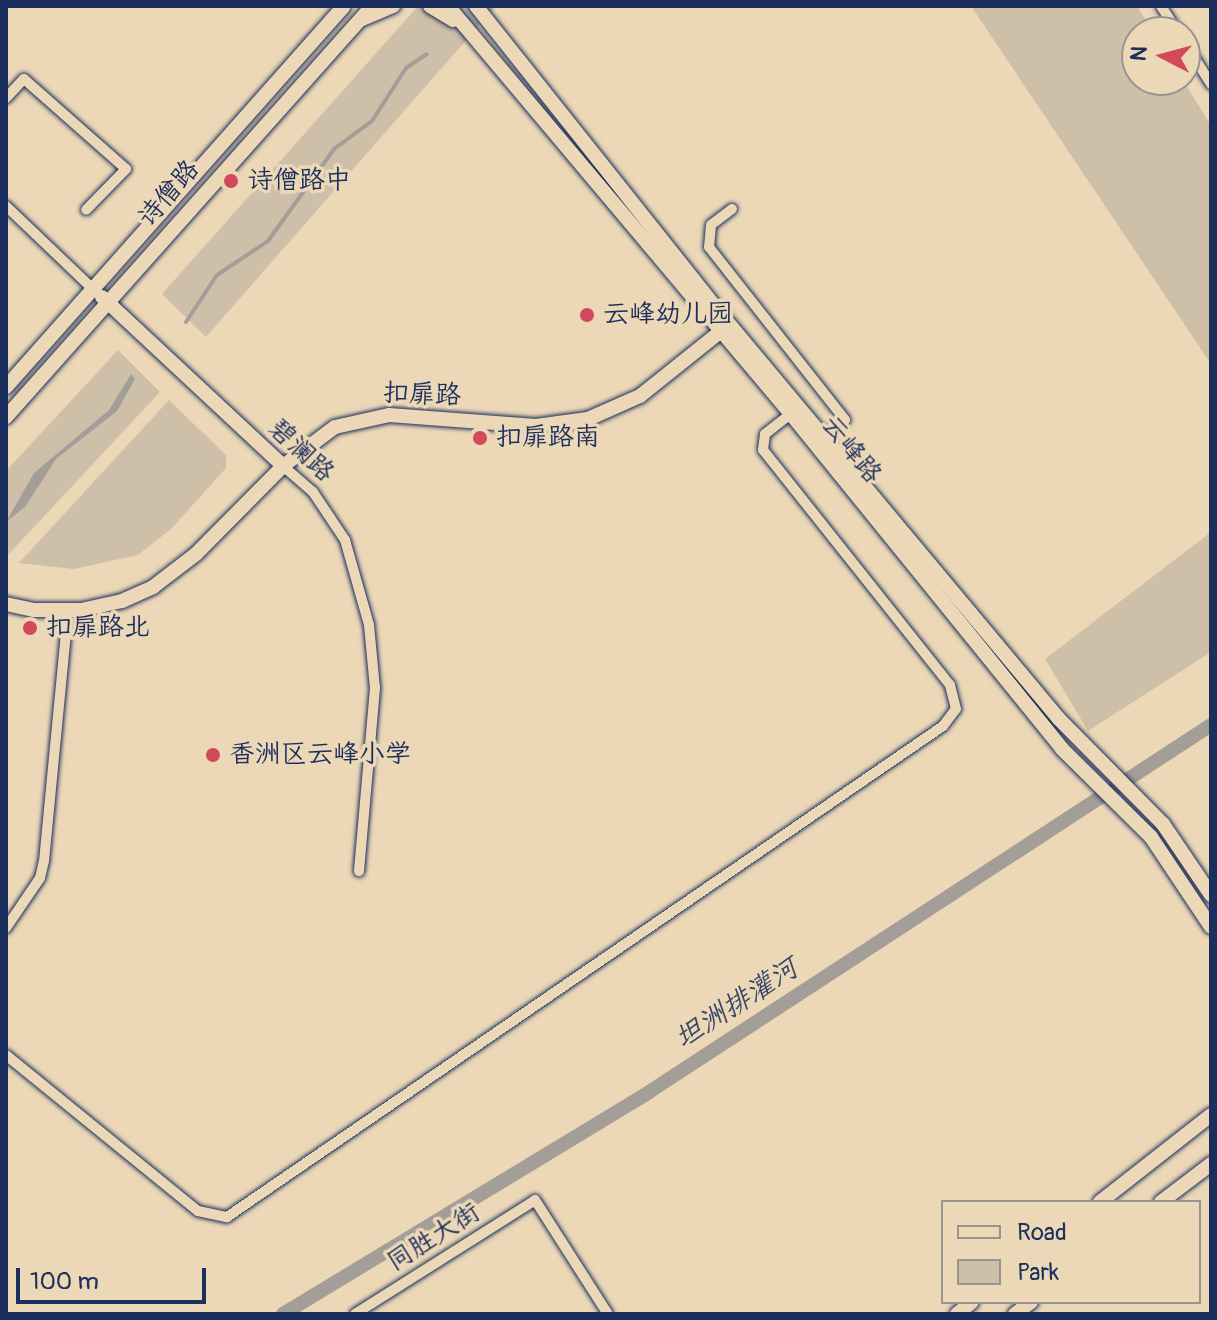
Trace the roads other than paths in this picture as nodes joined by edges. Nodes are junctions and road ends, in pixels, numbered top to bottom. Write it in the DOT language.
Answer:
graph roads {
  1 [pos="372,6"];
  2 [pos="393,6"];
  3 [pos="430,6"];
  4 [pos="448,6"];
  5 [pos="476,6"];
  6 [pos="342,8"];
  7 [pos="358,21"];
  8 [pos="466,28"];
  9 [pos="6,98"];
  10 [pos="6,206"];
  11 [pos="732,209"];
  12 [pos="86,210"];
  13 [pos="93,289"];
  14 [pos="106,301"];
  15 [pos="725,328"];
  16 [pos="6,387"];
  17 [pos="791,414"];
  18 [pos="6,417"];
  19 [pos="825,435"];
  20 [pos="283,466"];
  21 [pos="6,604"];
  22 [pos="68,611"];
  23 [pos="359,871"];
  24 [pos="1211,895"];
  25 [pos="1211,927"];
  26 [pos="6,928"];
  27 [pos="6,1055"];
  28 [pos="1211,1115"];
  29 [pos="1209,1166"];
  30 [pos="1103,1200"];
  31 [pos="1164,1200"];
  32 [pos="355,1314"];
  33 [pos="608,1314"];
  1 -- 7 [label="street, 诗僧路"];
  2 -- 7 [label="street"];
  3 -- 8 [label="street"];
  4 -- 8 [label="street, 云峰路"];
  5 -- 15 [label="street, 云峰路"];
  6 -- 13 [label="street, 诗僧路"];
  7 -- 14 [label="street, 诗僧路"];
  8 -- 15 [label="street, 云峰路"];
  9 -- 12 [label="street"];
  10 -- 13 [label="street, 碧澜路"];
  11 -- 19 [label="street"];
  13 -- 14 [label="street, 碧澜路"];
  13 -- 16 [label="street, 诗僧路"];
  14 -- 18 [label="street, 诗僧路"];
  14 -- 20 [label="street, 碧澜路"];
  15 -- 17 [label="street, 云峰路"];
  15 -- 19 [label="street, 云峰路"];
  15 -- 20 [label="street, 扣扉路"];
  17 -- 25 [label="street, 云峰路"];
  17 -- 27 [label="street"];
  19 -- 24 [label="street, 云峰路"];
  20 -- 22 [label="street, 扣扉路"];
  20 -- 23 [label="street, 碧澜路"];
  21 -- 22 [label="street, 扣扉路"];
  22 -- 26 [label="street"];
  28 -- 30 [label="street"];
  29 -- 31 [label="street"];
  32 -- 33 [label="street, 同胜大街"];
}
